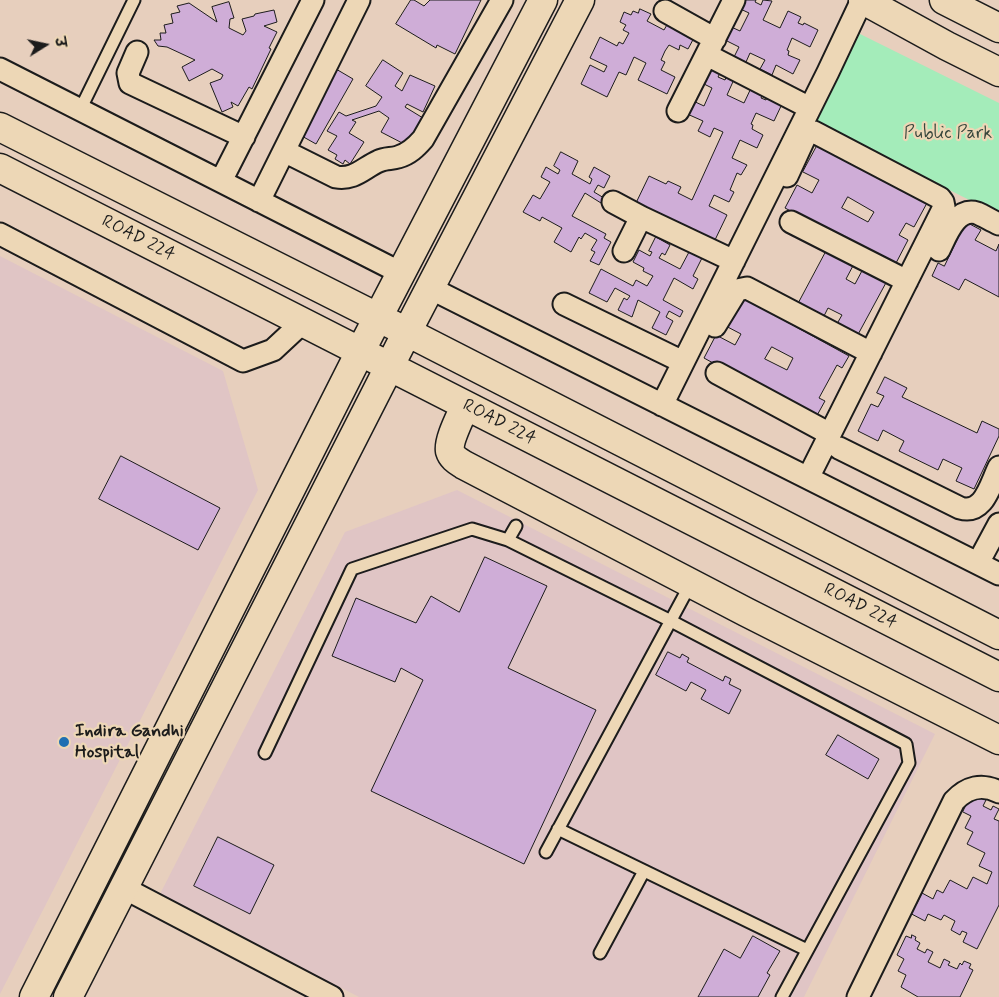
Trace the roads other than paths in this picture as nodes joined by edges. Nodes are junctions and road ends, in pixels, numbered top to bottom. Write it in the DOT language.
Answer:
graph roads {
  1 [pos="134,0"];
  2 [pos="313,0"];
  3 [pos="359,0"];
  4 [pos="502,0"];
  5 [pos="543,0"];
  6 [pos="580,0"];
  7 [pos="734,0"];
  8 [pos="862,0"];
  9 [pos="944,0"];
  10 [pos="665,11"];
  11 [pos="999,28"];
  12 [pos="711,47"];
  13 [pos="137,52"];
  14 [pos="0,69"];
  15 [pos="999,72"];
  16 [pos="810,108"];
  17 [pos="80,110"];
  18 [pos="678,111"];
  19 [pos="0,127"];
  20 [pos="244,136"];
  21 [pos="284,151"];
  22 [pos="0,168"];
  23 [pos="787,176"];
  24 [pos="221,181"];
  25 [pos="259,201"];
  26 [pos="612,202"];
  27 [pos="641,217"];
  28 [pos="791,222"];
  29 [pos="999,224"];
  30 [pos="0,234"];
  31 [pos="624,251"];
  32 [pos="734,261"];
  33 [pos="401,273"];
  34 [pos="907,281"];
  35 [pos="430,288"];
  36 [pos="564,304"];
  37 [pos="378,318"];
  38 [pos="302,323"];
  39 [pos="407,332"];
  40 [pos="705,344"];
  41 [pos="360,352"];
  42 [pos="871,353"];
  43 [pos="683,362"];
  44 [pos="390,367"];
  45 [pos="717,373"];
  46 [pos="662,405"];
  47 [pos="465,406"];
  48 [pos="835,441"];
  49 [pos="999,468"];
  50 [pos="814,481"];
  51 [pos="999,524"];
  52 [pos="516,526"];
  53 [pos="508,540"];
  54 [pos="978,563"];
  55 [pos="999,574"];
  56 [pos="691,584"];
  57 [pos="671,621"];
  58 [pos="999,635"];
  59 [pos="999,677"];
  60 [pos="999,740"];
  61 [pos="265,753"];
  62 [pos="999,792"];
  63 [pos="558,829"];
  64 [pos="546,852"];
  65 [pos="644,871"];
  66 [pos="124,888"];
  67 [pos="807,950"];
  68 [pos="600,953"];
  69 [pos="34,997"];
  70 [pos="68,997"];
  71 [pos="332,997"];
  72 [pos="782,997"];
  73 [pos="858,997"];
  1 -- 17 [label="lane"];
  2 -- 20 [label="street"];
  3 -- 21 [label="street"];
  4 -- 21 [label="street"];
  5 -- 33 [label="street"];
  6 -- 35 [label="street"];
  7 -- 12 [label="street"];
  8 -- 15 [label="street"];
  8 -- 16 [label="street"];
  9 -- 11 [label="street"];
  10 -- 12 [label="street"];
  12 -- 16 [label="street"];
  12 -- 18 [label="street"];
  13 -- 20 [label="street"];
  14 -- 17 [label="street"];
  16 -- 32 [label="street"];
  17 -- 24 [label="street"];
  19 -- 37 [label="street"];
  20 -- 24 [label="street"];
  21 -- 25 [label="street"];
  22 -- 38 [label="street, ROAD 224"];
  23 -- 34 [label="street"];
  24 -- 25 [label="street"];
  25 -- 33 [label="street"];
  26 -- 27 [label="street"];
  27 -- 31 [label="street"];
  27 -- 32 [label="street"];
  28 -- 34 [label="street"];
  29 -- 48 [label="street"];
  30 -- 38 [label="street"];
  32 -- 43 [label="street"];
  33 -- 37 [label="street"];
  34 -- 42 [label="street"];
  35 -- 39 [label="street"];
  35 -- 46 [label="street"];
  36 -- 43 [label="street"];
  37 -- 39 [label="street"];
  37 -- 41 [label="street"];
  38 -- 41 [label="street, ROAD 224"];
  39 -- 44 [label="street"];
  39 -- 58 [label="street"];
  40 -- 42 [label="street"];
  41 -- 44 [label="street, ROAD 224"];
  41 -- 69 [label="street"];
  42 -- 48 [label="street"];
  43 -- 46 [label="street"];
  44 -- 47 [label="street, ROAD 224"];
  44 -- 66 [label="street"];
  45 -- 48 [label="street"];
  46 -- 50 [label="street"];
  47 -- 56 [label="street"];
  47 -- 59 [label="street, ROAD 224"];
  48 -- 49 [label="street"];
  48 -- 50 [label="street"];
  50 -- 54 [label="street"];
  51 -- 54 [label="street"];
  52 -- 53 [label="lane"];
  53 -- 57 [label="lane"];
  53 -- 61 [label="lane"];
  54 -- 55 [label="street"];
  56 -- 57 [label="lane"];
  56 -- 60 [label="street"];
  57 -- 63 [label="lane"];
  57 -- 67 [label="lane"];
  62 -- 73 [label="street"];
  63 -- 64 [label="lane"];
  63 -- 65 [label="lane"];
  65 -- 67 [label="lane"];
  65 -- 68 [label="lane"];
  66 -- 70 [label="street"];
  66 -- 71 [label="street"];
  67 -- 72 [label="lane"];
}
